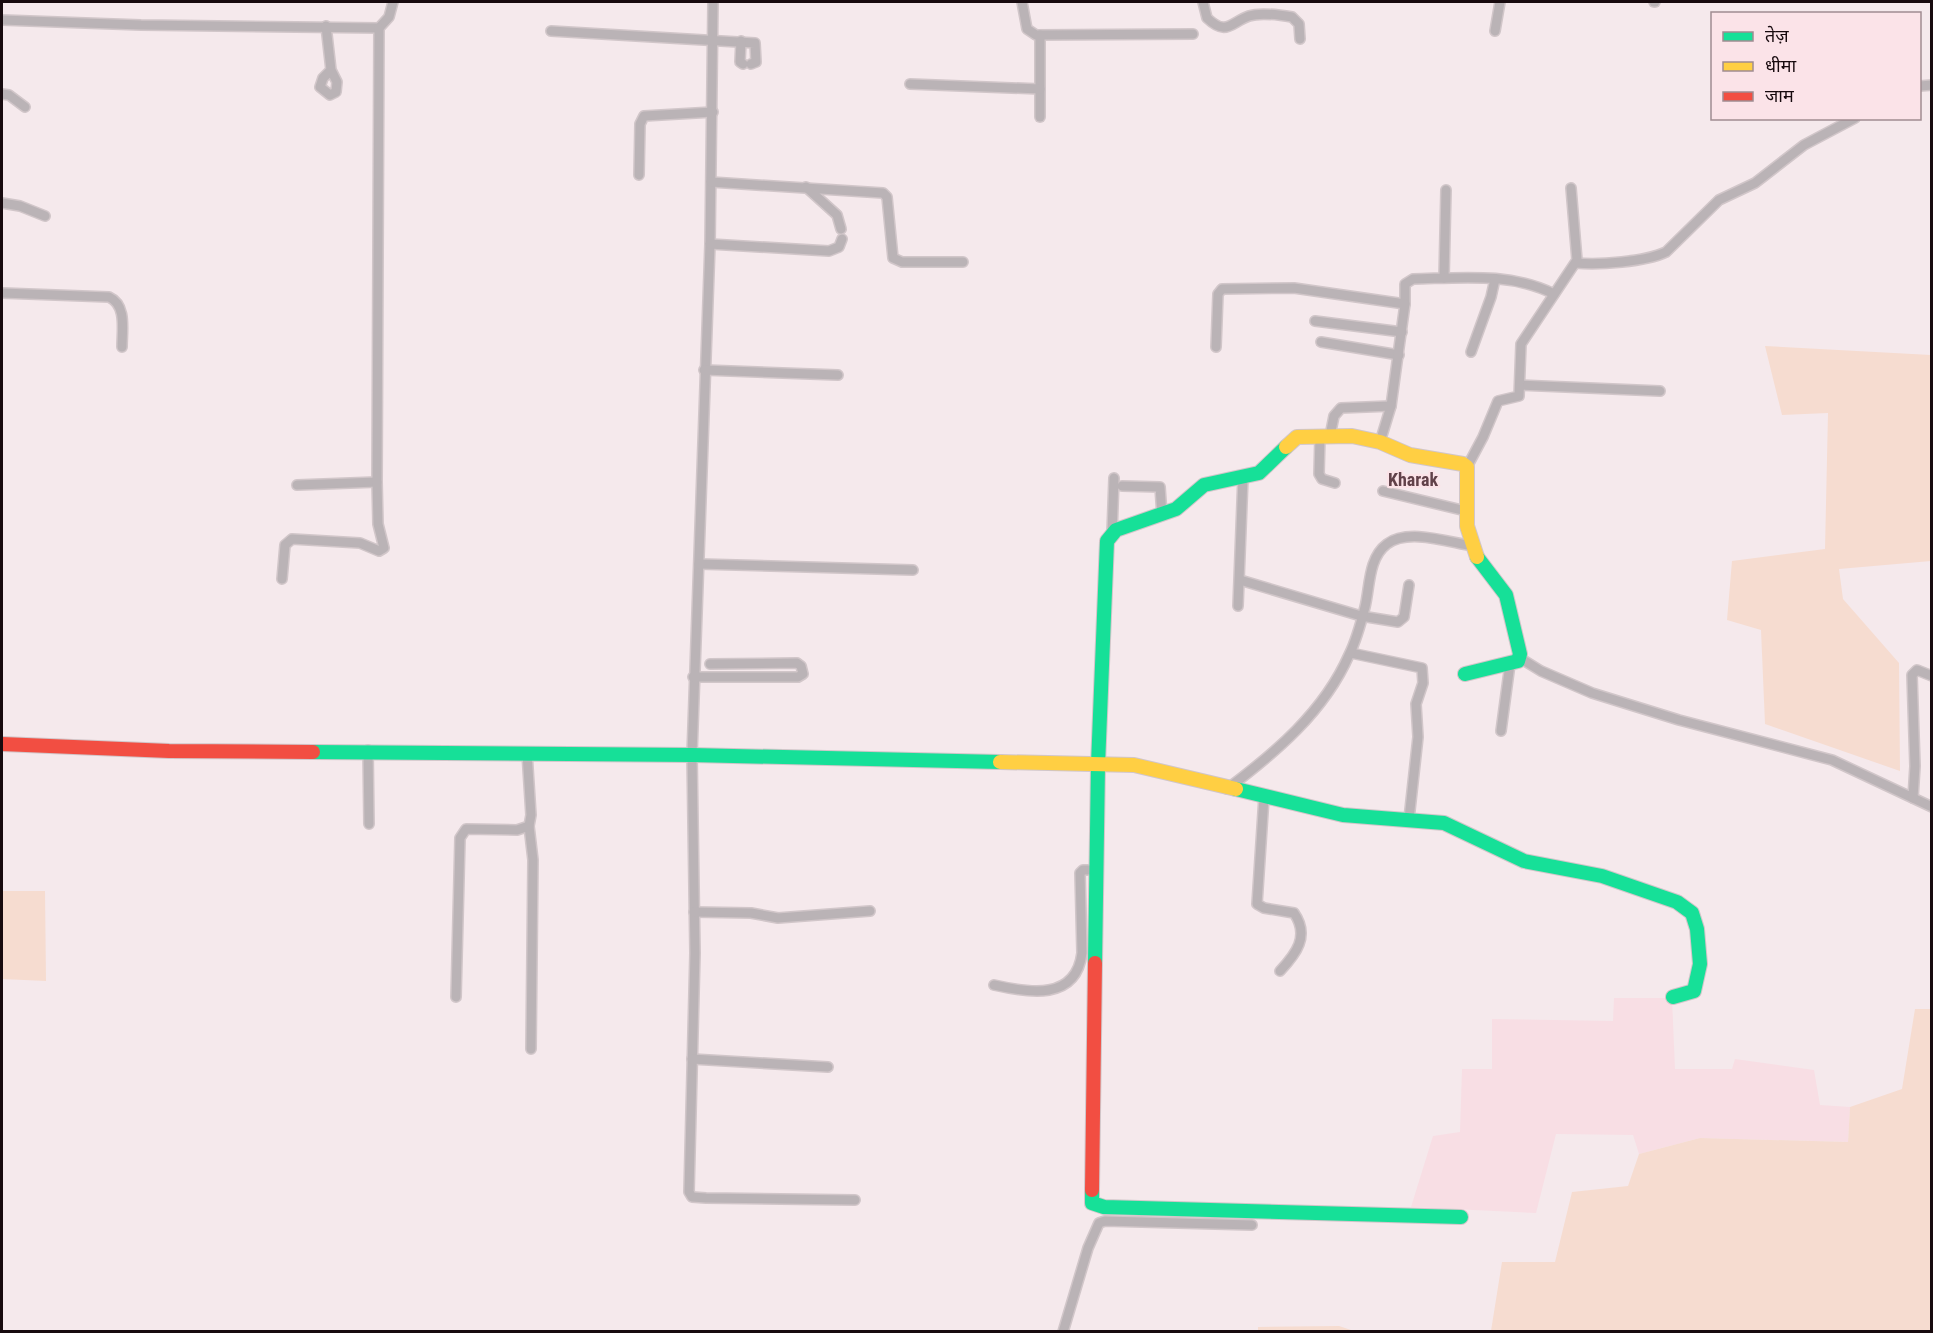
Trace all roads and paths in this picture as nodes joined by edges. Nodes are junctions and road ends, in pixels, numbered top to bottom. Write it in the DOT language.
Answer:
graph roads {
  1 [pos="393,2"];
  2 [pos="713,2"];
  3 [pos="1022,2"];
  4 [pos="1203,2"];
  5 [pos="1500,2"];
  6 [pos="2,20"];
  7 [pos="326,26"];
  8 [pos="379,28"];
  9 [pos="551,31"];
  10 [pos="1495,31"];
  11 [pos="1193,34"];
  12 [pos="1040,35"];
  13 [pos="714,39"];
  14 [pos="1300,39"];
  15 [pos="741,41"];
  16 [pos="331,70"];
  17 [pos="910,84"];
  18 [pos="1040,88"];
  19 [pos="2,94"];
  20 [pos="25,107"];
  21 [pos="713,112"];
  22 [pos="1040,117"];
  23 [pos="1851,120"];
  24 [pos="639,175"];
  25 [pos="711,182"];
  26 [pos="806,187"];
  27 [pos="1571,188"];
  28 [pos="1446,190"];
  29 [pos="2,203"];
  30 [pos="45,216"];
  31 [pos="710,244"];
  32 [pos="963,262"];
  33 [pos="1576,263"];
  34 [pos="1444,278"];
  35 [pos="1495,279"];
  36 [pos="2,293"];
  37 [pos="1554,294"];
  38 [pos="1405,304"];
  39 [pos="1315,321"];
  40 [pos="1402,332"];
  41 [pos="1321,342"];
  42 [pos="122,347"];
  43 [pos="1216,347"];
  44 [pos="1471,352"];
  45 [pos="1399,355"];
  46 [pos="704,370"];
  47 [pos="838,375"];
  48 [pos="1520,385"];
  49 [pos="1660,391"];
  50 [pos="1391,406"];
  51 [pos="1325,436"];
  52 [pos="1380,442"];
  53 [pos="1467,467"];
  54 [pos="1243,477"];
  55 [pos="1114,478"];
  56 [pos="377,482"];
  57 [pos="1335,483"];
  58 [pos="297,485"];
  59 [pos="1122,486"];
  60 [pos="1383,491"];
  61 [pos="1466,511"];
  62 [pos="1162,515"];
  63 [pos="1112,533"];
  64 [pos="1472,546"];
  65 [pos="699,564"];
  66 [pos="914,570"];
  67 [pos="282,579"];
  68 [pos="1240,580"];
  69 [pos="1409,585"];
  70 [pos="1238,606"];
  71 [pos="1361,616"];
  72 [pos="1350,653"];
  73 [pos="1515,661"];
  74 [pos="710,664"];
  75 [pos="1465,674"];
  76 [pos="1932,676"];
  77 [pos="693,677"];
  78 [pos="1501,732"];
  79 [pos="2,744"];
  80 [pos="368,750"];
  81 [pos="527,753"];
  82 [pos="692,754"];
  83 [pos="1098,765"];
  84 [pos="1227,789"];
  85 [pos="1264,797"];
  86 [pos="1913,798"];
  87 [pos="1932,807"];
  88 [pos="1409,819"];
  89 [pos="369,824"];
  90 [pos="529,826"];
  91 [pos="1098,870"];
  92 [pos="870,911"];
  93 [pos="694,912"];
  94 [pos="1280,971"];
  95 [pos="994,985"];
  96 [pos="456,997"];
  97 [pos="1673,997"];
  98 [pos="531,1049"];
  99 [pos="692,1059"];
  100 [pos="828,1067"];
  101 [pos="855,1200"];
  102 [pos="1461,1217"];
  103 [pos="1252,1225"];
  104 [pos="1063,1332"];
  1 -- 8 [label="street"];
  2 -- 13 [label="street"];
  3 -- 12 [label="street"];
  4 -- 14 [label="street"];
  5 -- 10 [label="street"];
  6 -- 7 [label="street"];
  7 -- 8 [label="street"];
  7 -- 16 [label="street"];
  8 -- 56 [label="street"];
  9 -- 13 [label="street"];
  11 -- 12 [label="street"];
  12 -- 18 [label="street"];
  13 -- 15 [label="street"];
  13 -- 21 [label="street"];
  15 -- 15 [label="street"];
  17 -- 18 [label="street"];
  18 -- 22 [label="street"];
  19 -- 20 [label="street"];
  21 -- 24 [label="street"];
  21 -- 25 [label="street"];
  23 -- 33 [label="street"];
  25 -- 26 [label="street"];
  25 -- 31 [label="street"];
  26 -- 31 [label="street"];
  26 -- 32 [label="street"];
  27 -- 33 [label="street"];
  28 -- 34 [label="street"];
  29 -- 30 [label="street"];
  31 -- 46 [label="street"];
  33 -- 37 [label="street"];
  34 -- 35 [label="street"];
  34 -- 38 [label="street"];
  35 -- 37 [label="street"];
  35 -- 44 [label="street"];
  36 -- 42 [label="street"];
  37 -- 48 [label="street"];
  38 -- 40 [label="street"];
  38 -- 43 [label="street"];
  39 -- 40 [label="street"];
  40 -- 45 [label="street"];
  41 -- 45 [label="street"];
  45 -- 50 [label="street"];
  46 -- 47 [label="street"];
  46 -- 65 [label="street"];
  48 -- 49 [label="street"];
  48 -- 53 [label="street"];
  50 -- 51 [label="street"];
  50 -- 52 [label="street"];
  51 -- 52 [label="street"];
  51 -- 54 [label="street"];
  51 -- 57 [label="street"];
  52 -- 53 [label="street"];
  53 -- 61 [label="street"];
  54 -- 62 [label="street"];
  54 -- 68 [label="street"];
  55 -- 63 [label="street"];
  56 -- 58 [label="street"];
  56 -- 67 [label="street"];
  59 -- 62 [label="street"];
  60 -- 61 [label="street"];
  61 -- 64 [label="street"];
  62 -- 63 [label="street"];
  63 -- 83 [label="street"];
  64 -- 71 [label="street"];
  64 -- 73 [label="street"];
  65 -- 66 [label="street"];
  65 -- 77 [label="street"];
  68 -- 70 [label="street"];
  68 -- 71 [label="street"];
  69 -- 71 [label="street"];
  71 -- 72 [label="street"];
  72 -- 84 [label="street"];
  72 -- 88 [label="street"];
  73 -- 75 [label="street"];
  73 -- 78 [label="street"];
  73 -- 86 [label="street"];
  74 -- 77 [label="street"];
  76 -- 86 [label="street"];
  77 -- 82 [label="street"];
  79 -- 80 [label="street"];
  80 -- 81 [label="street"];
  80 -- 89 [label="street"];
  81 -- 82 [label="street"];
  81 -- 90 [label="street"];
  82 -- 83 [label="street"];
  82 -- 93 [label="street"];
  83 -- 84 [label="street"];
  83 -- 91 [label="street"];
  84 -- 85 [label="street"];
  85 -- 88 [label="street"];
  85 -- 94 [label="street"];
  86 -- 87 [label="street"];
  88 -- 97 [label="street"];
  90 -- 96 [label="street"];
  90 -- 98 [label="street"];
  91 -- 95 [label="street"];
  91 -- 102 [label="street"];
  92 -- 93 [label="street"];
  93 -- 99 [label="street"];
  99 -- 100 [label="street"];
  99 -- 101 [label="street"];
  103 -- 104 [label="street"];
}
